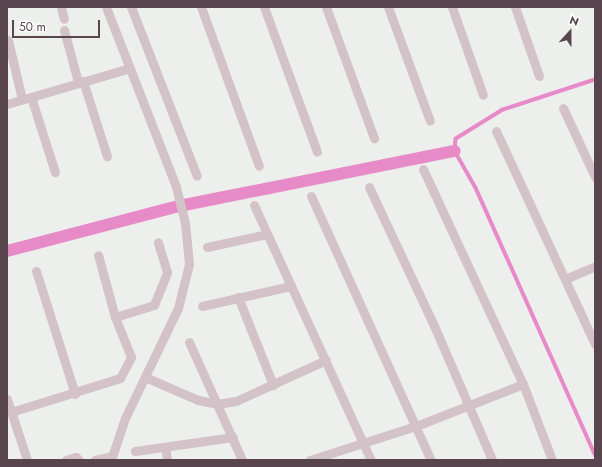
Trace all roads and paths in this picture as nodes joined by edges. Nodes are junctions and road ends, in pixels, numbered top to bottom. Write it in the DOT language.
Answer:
graph roads {
  1 [pos="61,7"];
  2 [pos="106,7"];
  3 [pos="131,7"];
  4 [pos="201,7"];
  5 [pos="264,7"];
  6 [pos="326,7"];
  7 [pos="388,7"];
  8 [pos="452,7"];
  9 [pos="515,7"];
  10 [pos="64,19"];
  11 [pos="64,30"];
  12 [pos="8,40"];
  13 [pos="130,68"];
  14 [pos="539,76"];
  15 [pos="80,82"];
  16 [pos="483,95"];
  17 [pos="27,98"];
  18 [pos="7,104"];
  19 [pos="563,108"];
  20 [pos="430,121"];
  21 [pos="496,132"];
  22 [pos="374,138"];
  23 [pos="317,152"];
  24 [pos="107,156"];
  25 [pos="259,166"];
  26 [pos="424,169"];
  27 [pos="55,172"];
  28 [pos="197,176"];
  29 [pos="595,177"];
  30 [pos="369,187"];
  31 [pos="311,196"];
  32 [pos="254,204"];
  33 [pos="267,234"];
  34 [pos="158,242"];
  35 [pos="207,247"];
  36 [pos="98,255"];
  37 [pos="595,266"];
  38 [pos="36,271"];
  39 [pos="565,279"];
  40 [pos="291,286"];
  41 [pos="238,298"];
  42 [pos="202,306"];
  43 [pos="115,317"];
  44 [pos="189,342"];
  45 [pos="595,344"];
  46 [pos="326,360"];
  47 [pos="145,377"];
  48 [pos="273,384"];
  49 [pos="523,384"];
  50 [pos="75,394"];
  51 [pos="7,399"];
  52 [pos="217,404"];
  53 [pos="468,406"];
  54 [pos="11,412"];
  55 [pos="416,426"];
  56 [pos="232,437"];
  57 [pos="363,444"];
  58 [pos="165,447"];
  59 [pos="135,451"];
  60 [pos="111,458"];
  61 [pos="27,460"];
  62 [pos="66,460"];
  63 [pos="79,460"];
  64 [pos="95,460"];
  65 [pos="167,460"];
  66 [pos="242,460"];
  67 [pos="311,460"];
  68 [pos="371,460"];
  69 [pos="431,460"];
  70 [pos="492,460"];
  71 [pos="552,460"];
  1 -- 10 [label="street"];
  2 -- 13 [label="street"];
  3 -- 28 [label="street"];
  4 -- 25 [label="street"];
  5 -- 23 [label="street"];
  6 -- 22 [label="street"];
  7 -- 20 [label="street"];
  8 -- 16 [label="street"];
  9 -- 14 [label="street"];
  11 -- 15 [label="street"];
  12 -- 17 [label="street"];
  13 -- 15 [label="street"];
  13 -- 47 [label="street"];
  15 -- 17 [label="street"];
  15 -- 24 [label="street"];
  17 -- 18 [label="street"];
  17 -- 27 [label="street"];
  19 -- 29 [label="street"];
  21 -- 39 [label="street"];
  26 -- 49 [label="street"];
  30 -- 53 [label="street"];
  31 -- 55 [label="street"];
  32 -- 33 [label="street"];
  33 -- 35 [label="street"];
  33 -- 40 [label="street"];
  34 -- 43 [label="street"];
  36 -- 43 [label="street"];
  37 -- 39 [label="street"];
  38 -- 50 [label="street"];
  39 -- 45 [label="street"];
  40 -- 41 [label="street"];
  40 -- 46 [label="street"];
  41 -- 42 [label="street"];
  41 -- 48 [label="street"];
  43 -- 50 [label="street"];
  44 -- 52 [label="street"];
  46 -- 48 [label="street"];
  46 -- 57 [label="street"];
  47 -- 52 [label="street"];
  47 -- 60 [label="street"];
  48 -- 52 [label="street"];
  49 -- 53 [label="street"];
  49 -- 71 [label="street"];
  50 -- 54 [label="street"];
  51 -- 54 [label="street"];
  52 -- 56 [label="street"];
  53 -- 55 [label="street"];
  53 -- 70 [label="street"];
  54 -- 61 [label="street"];
  55 -- 57 [label="street"];
  55 -- 69 [label="street"];
  56 -- 58 [label="street"];
  56 -- 66 [label="street"];
  57 -- 67 [label="street"];
  57 -- 68 [label="street"];
  58 -- 59 [label="street"];
  58 -- 65 [label="street"];
  60 -- 64 [label="street"];
  62 -- 63 [label="street"];
}
